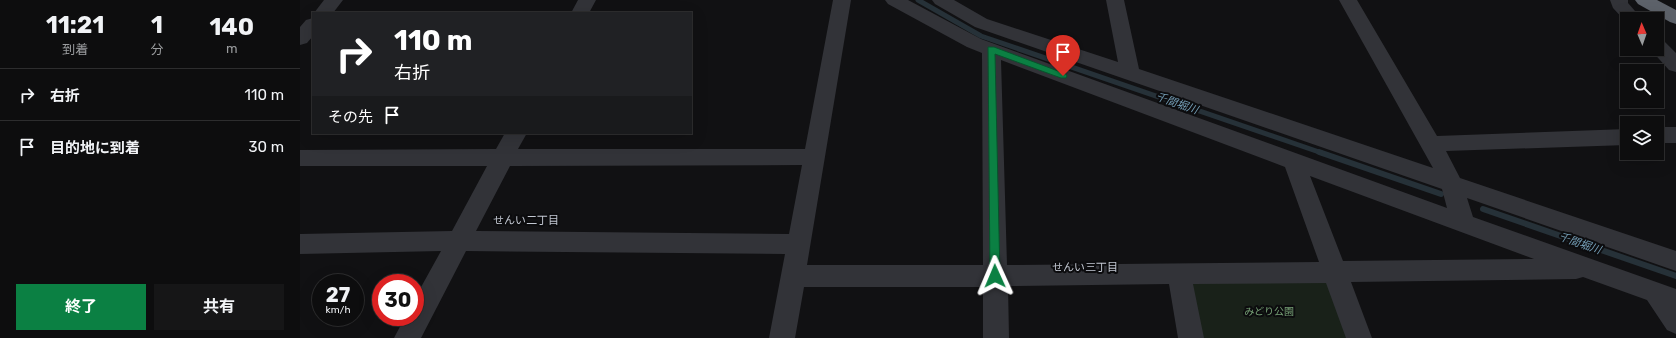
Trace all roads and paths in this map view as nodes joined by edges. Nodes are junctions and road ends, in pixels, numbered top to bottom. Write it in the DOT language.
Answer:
graph roads {
  1 [pos="334,0"];
  2 [pos="587,0"];
  3 [pos="842,0"];
  4 [pos="894,0"];
  5 [pos="940,0"];
  6 [pos="1115,0"];
  7 [pos="1348,0"];
  8 [pos="1619,0"];
  9 [pos="1644,0"];
  10 [pos="1672,0"];
  11 [pos="1676,2"];
  12 [pos="324,12"];
  13 [pos="581,12"];
  14 [pos="1626,12"];
  15 [pos="1676,18"];
  16 [pos="312,25"];
  17 [pos="300,39"];
  18 [pos="991,49"];
  19 [pos="1664,52"];
  20 [pos="1676,65"];
  21 [pos="1130,73"];
  22 [pos="515,134"];
  23 [pos="1676,135"];
  24 [pos="1664,136"];
  25 [pos="1620,137"];
  26 [pos="1431,144"];
  27 [pos="814,157"];
  28 [pos="300,158"];
  29 [pos="503,158"];
  30 [pos="1294,162"];
  31 [pos="1452,184"];
  32 [pos="1463,223"];
  33 [pos="459,241"];
  34 [pos="300,244"];
  35 [pos="799,244"];
  36 [pos="1676,261"];
  37 [pos="1590,269"];
  38 [pos="1335,272"];
  39 [pos="1179,274"];
  40 [pos="793,276"];
  41 [pos="995,276"];
  42 [pos="1666,296"];
  43 [pos="1676,322"];
  44 [pos="407,338"];
  45 [pos="782,338"];
  46 [pos="996,338"];
  47 [pos="1191,338"];
  48 [pos="1359,338"];
  1 -- 12 [label="street"];
  2 -- 13 [label="street"];
  3 -- 27 [label="street"];
  4 -- 18 [label="street"];
  5 -- 21 [label="street"];
  6 -- 21 [label="street"];
  7 -- 26 [label="street"];
  8 -- 14 [label="street"];
  9 -- 15 [label="highway"];
  10 -- 11 [label="highway"];
  16 -- 17 [label="street"];
  18 -- 30 [label="street"];
  18 -- 41 [label="street"];
  19 -- 20 [label="street"];
  21 -- 31 [label="street"];
  22 -- 29 [label="street"];
  23 -- 24 [label="street"];
  25 -- 26 [label="street"];
  26 -- 31 [label="street"];
  27 -- 29 [label="street"];
  27 -- 35 [label="street"];
  28 -- 29 [label="street"];
  29 -- 33 [label="street"];
  30 -- 32 [label="street"];
  30 -- 38 [label="street"];
  31 -- 32 [label="street"];
  31 -- 36 [label="street"];
  32 -- 37 [label="street"];
  33 -- 34 [label="street"];
  33 -- 35 [label="street"];
  33 -- 44 [label="street"];
  35 -- 40 [label="street"];
  37 -- 38 [label="street"];
  37 -- 42 [label="street"];
  38 -- 39 [label="street"];
  38 -- 48 [label="street"];
  39 -- 41 [label="street"];
  39 -- 47 [label="street"];
  40 -- 41 [label="street"];
  40 -- 45 [label="street"];
  41 -- 46 [label="street"];
  42 -- 43 [label="street"];
}
